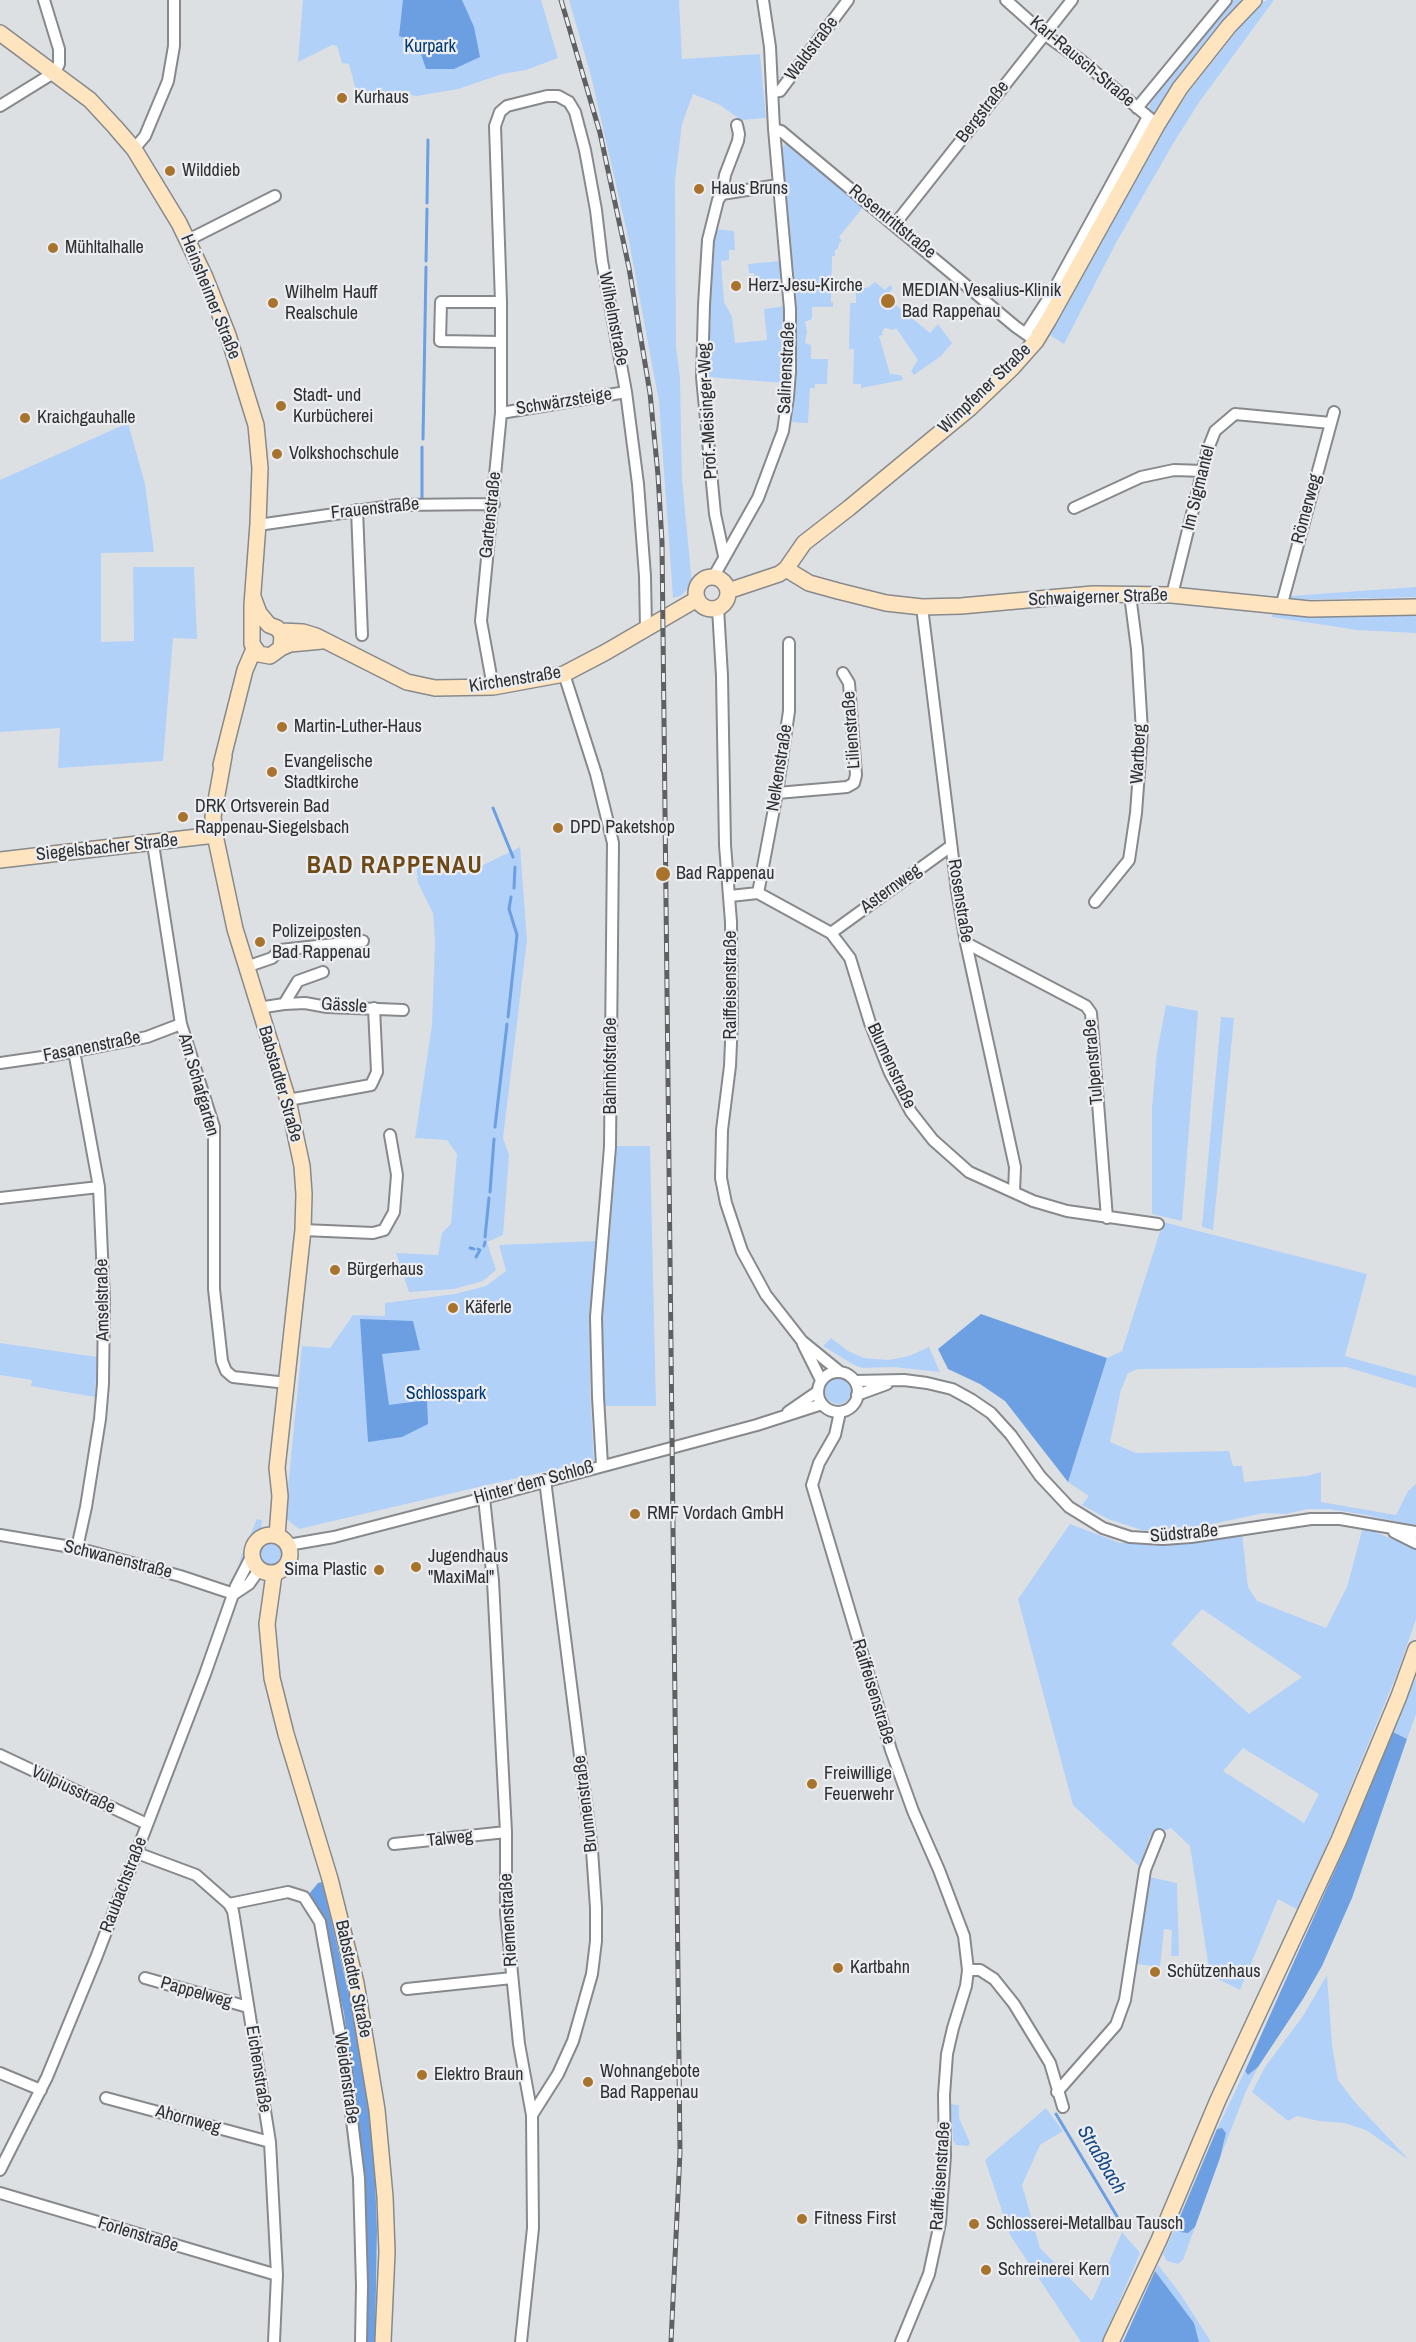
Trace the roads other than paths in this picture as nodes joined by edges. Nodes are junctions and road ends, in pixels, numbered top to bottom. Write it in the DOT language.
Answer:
graph roads {
  1 [pos="44,0"];
  2 [pos="174,0"];
  3 [pos="763,0"];
  4 [pos="848,0"];
  5 [pos="1006,0"];
  6 [pos="1072,0"];
  7 [pos="1226,0"];
  8 [pos="1254,0"];
  9 [pos="0,33"];
  10 [pos="1044,34"];
  11 [pos="55,72"];
  12 [pos="772,92"];
  13 [pos="0,106"];
  14 [pos="1137,108"];
  15 [pos="1152,121"];
  16 [pos="737,125"];
  17 [pos="495,126"];
  18 [pos="774,129"];
  19 [pos="134,149"];
  20 [pos="778,185"];
  21 [pos="722,194"];
  22 [pos="275,196"];
  23 [pos="895,224"];
  24 [pos="188,240"];
  25 [pos="501,302"];
  26 [pos="1031,337"];
  27 [pos="501,342"];
  28 [pos="626,392"];
  29 [pos="501,412"];
  30 [pos="1333,417"];
  31 [pos="1203,471"];
  32 [pos="494,504"];
  33 [pos="1074,508"];
  34 [pos="357,510"];
  35 [pos="258,525"];
  36 [pos="724,556"];
  37 [pos="786,569"];
  38 [pos="714,576"];
  39 [pos="728,591"];
  40 [pos="1130,595"];
  41 [pos="1172,595"];
  42 [pos="253,597"];
  43 [pos="697,599"];
  44 [pos="1281,606"];
  45 [pos="922,607"];
  46 [pos="1416,607"];
  47 [pos="718,608"];
  48 [pos="274,628"];
  49 [pos="646,629"];
  50 [pos="362,635"];
  51 [pos="324,641"];
  52 [pos="789,643"];
  53 [pos="257,646"];
  54 [pos="281,648"];
  55 [pos="843,673"];
  56 [pos="564,674"];
  57 [pos="493,687"];
  58 [pos="232,741"];
  59 [pos="224,756"];
  60 [pos="777,793"];
  61 [pos="215,835"];
  62 [pos="188,839"];
  63 [pos="153,844"];
  64 [pos="951,846"];
  65 [pos="0,860"];
  66 [pos="758,892"];
  67 [pos="730,896"];
  68 [pos="1095,902"];
  69 [pos="831,933"];
  70 [pos="363,941"];
  71 [pos="966,943"];
  72 [pos="246,967"];
  73 [pos="323,972"];
  74 [pos="285,1004"];
  75 [pos="258,1008"];
  76 [pos="374,1008"];
  77 [pos="403,1010"];
  78 [pos="181,1024"];
  79 [pos="74,1051"];
  80 [pos="0,1063"];
  81 [pos="288,1100"];
  82 [pos="390,1135"];
  83 [pos="99,1187"];
  84 [pos="1014,1192"];
  85 [pos="0,1198"];
  86 [pos="1107,1218"];
  87 [pos="1158,1224"];
  88 [pos="303,1230"];
  89 [pos="802,1341"];
  90 [pos="840,1372"];
  91 [pos="821,1380"];
  92 [pos="855,1381"];
  93 [pos="896,1381"];
  94 [pos="287,1383"];
  95 [pos="817,1392"];
  96 [pos="857,1395"];
  97 [pos="822,1404"];
  98 [pos="840,1412"];
  99 [pos="780,1417"];
  100 [pos="602,1465"];
  101 [pos="545,1480"];
  102 [pos="484,1498"];
  103 [pos="1386,1528"];
  104 [pos="1416,1532"];
  105 [pos="0,1535"];
  106 [pos="276,1540"];
  107 [pos="1416,1543"];
  108 [pos="77,1548"];
  109 [pos="261,1568"];
  110 [pos="234,1594"];
  111 [pos="1416,1649"];
  112 [pos="0,1755"];
  113 [pos="147,1824"];
  114 [pos="506,1832"];
  115 [pos="1159,1835"];
  116 [pos="394,1844"];
  117 [pos="137,1853"];
  118 [pos="229,1904"];
  119 [pos="968,1970"];
  120 [pos="145,1978"];
  121 [pos="512,1978"];
  122 [pos="407,1989"];
  123 [pos="248,2007"];
  124 [pos="0,2073"];
  125 [pos="41,2090"];
  126 [pos="1057,2092"];
  127 [pos="106,2098"];
  128 [pos="1063,2107"];
  129 [pos="532,2115"];
  130 [pos="270,2142"];
  131 [pos="0,2170"];
  132 [pos="0,2193"];
  133 [pos="276,2275"];
  134 [pos="274,2342"];
  135 [pos="361,2342"];
  136 [pos="383,2342"];
  137 [pos="521,2342"];
  138 [pos="901,2342"];
  139 [pos="1112,2342"];
  1 -- 11 [label="street"];
  2 -- 19 [label="street"];
  3 -- 12 [label="street, Salinenstraße"];
  4 -- 12 [label="street, Waldstraße"];
  5 -- 10 [label="street, Karl-Rausch-Straße"];
  6 -- 10 [label="street, Bergstraße"];
  7 -- 14 [label="street"];
  8 -- 15 [label="street, Wimpfener Straße"];
  9 -- 11 [label="street, Heinsheimer Straße"];
  10 -- 14 [label="street, Karl-Rausch-Straße"];
  10 -- 23 [label="street, Bergstraße"];
  11 -- 13 [label="street"];
  11 -- 19 [label="street, Heinsheimer Straße"];
  12 -- 18 [label="street, Salinenstraße"];
  14 -- 15 [label="street, Karl-Rausch-Straße"];
  15 -- 26 [label="street, Wimpfener Straße"];
  16 -- 21 [label="street, Prof.-Meisinger-Weg"];
  17 -- 25 [label="street, Gartenstraße"];
  17 -- 28 [label="street, Wilhelmstraße"];
  18 -- 20 [label="street, Salinenstraße"];
  18 -- 23 [label="street, Rosentrittstraße"];
  19 -- 24 [label="street, Heinsheimer Straße"];
  20 -- 21 [label="street"];
  20 -- 36 [label="street, Salinenstraße"];
  21 -- 36 [label="street, Prof.-Meisinger-Weg"];
  22 -- 24 [label="street"];
  23 -- 26 [label="street, Rosentrittstraße"];
  24 -- 35 [label="street, Heinsheimer Straße"];
  25 -- 27 [label="street, Gartenstraße"];
  25 -- 27 [label="street"];
  26 -- 37 [label="street, Wimpfener Straße"];
  27 -- 29 [label="street, Gartenstraße"];
  28 -- 29 [label="street, Schwärzsteige"];
  28 -- 49 [label="street, Wilhelmstraße"];
  29 -- 32 [label="street, Gartenstraße"];
  30 -- 31 [label="street, Im Sigmantel"];
  30 -- 44 [label="street, Römerweg"];
  31 -- 33 [label="street"];
  31 -- 41 [label="street, Im Sigmantel"];
  32 -- 34 [label="street, Frauenstraße"];
  32 -- 57 [label="street, Gartenstraße"];
  34 -- 35 [label="street, Frauenstraße"];
  34 -- 50 [label="street"];
  35 -- 42 [label="street, Heinsheimer Straße"];
  36 -- 38 [label="street, Salinenstraße"];
  37 -- 39 [label="street"];
  37 -- 45 [label="street, Schwaigerner Straße"];
  38 -- 39 [label="street"];
  38 -- 43 [label="street"];
  39 -- 47 [label="street"];
  40 -- 41 [label="street, Schwaigerner Straße"];
  40 -- 45 [label="street, Schwaigerner Straße"];
  40 -- 68 [label="street, Wartberg"];
  41 -- 44 [label="street, Schwaigerner Straße"];
  42 -- 48 [label="street"];
  42 -- 53 [label="street, Heinsheimer Straße"];
  43 -- 47 [label="street"];
  43 -- 49 [label="street, Kirchenstraße"];
  44 -- 46 [label="street, Schwaigerner Straße"];
  45 -- 64 [label="street, Rosenstraße"];
  47 -- 67 [label="street, Raiffeisenstraße"];
  48 -- 51 [label="street, Kirchenstraße"];
  48 -- 53 [label="street"];
  48 -- 54 [label="street"];
  49 -- 56 [label="street, Kirchenstraße"];
  51 -- 54 [label="street"];
  51 -- 57 [label="street, Kirchenstraße"];
  52 -- 60 [label="street, Nelkenstraße"];
  53 -- 54 [label="street"];
  53 -- 58 [label="street, Heinsheimer Straße"];
  55 -- 60 [label="street, Lilienstraße"];
  56 -- 57 [label="street, Kirchenstraße"];
  56 -- 100 [label="street, Bahnhofstraße"];
  58 -- 59 [label="street, Heinsheimer Straße"];
  58 -- 61 [label="street, Heinsheimer Straße"];
  59 -- 61 [label="street, Heinsheimer Straße"];
  59 -- 62 [label="street, Heinsheimer Straße"];
  60 -- 66 [label="street, Nelkenstraße"];
  61 -- 62 [label="street, Siegelsbacher Straße"];
  61 -- 72 [label="street, Babstadter Straße"];
  62 -- 63 [label="street, Siegelsbacher Straße"];
  63 -- 65 [label="street, Siegelsbacher Straße"];
  63 -- 78 [label="street, Am Schafgarten"];
  64 -- 69 [label="street, Asternweg"];
  64 -- 71 [label="street, Rosenstraße"];
  66 -- 67 [label="street"];
  66 -- 69 [label="street, Blumenstraße"];
  67 -- 89 [label="street, Raiffeisenstraße"];
  69 -- 84 [label="street, Blumenstraße"];
  70 -- 72 [label="street"];
  71 -- 84 [label="street, Rosenstraße"];
  71 -- 86 [label="street, Tulpenstraße"];
  72 -- 75 [label="street, Babstadter Straße"];
  73 -- 74 [label="street, Gässle"];
  74 -- 75 [label="street, Gässle"];
  74 -- 76 [label="street, Gässle"];
  75 -- 81 [label="street, Babstadter Straße"];
  76 -- 77 [label="street, Gässle"];
  76 -- 81 [label="street"];
  78 -- 79 [label="street, Fasanenstraße"];
  78 -- 94 [label="street, Am Schafgarten"];
  79 -- 80 [label="street, Fasanenstraße"];
  79 -- 83 [label="street, Amselstraße"];
  81 -- 88 [label="street, Babstadter Straße"];
  82 -- 88 [label="street"];
  83 -- 85 [label="street"];
  83 -- 108 [label="street, Amselstraße"];
  84 -- 86 [label="street, Blumenstraße"];
  86 -- 87 [label="street, Blumenstraße"];
  88 -- 94 [label="street, Babstadter Straße"];
  89 -- 90 [label="street, Raiffeisenstraße"];
  89 -- 91 [label="street, Raiffeisenstraße"];
  90 -- 91 [label="street"];
  90 -- 92 [label="street, Raiffeisenstraße"];
  91 -- 95 [label="street"];
  92 -- 93 [label="street, Südstraße"];
  92 -- 96 [label="street"];
  93 -- 96 [label="street, Südstraße"];
  93 -- 103 [label="street, Südstraße"];
  94 -- 106 [label="street, Babstadter Straße"];
  95 -- 97 [label="street"];
  95 -- 99 [label="street, Hinter dem Schloß"];
  96 -- 98 [label="street, Raiffeisenstraße"];
  97 -- 98 [label="street"];
  97 -- 99 [label="street, Hinter dem Schloß"];
  98 -- 119 [label="street, Raiffeisenstraße"];
  99 -- 100 [label="street, Hinter dem Schloß"];
  100 -- 101 [label="street, Hinter dem Schloß"];
  101 -- 102 [label="street, Hinter dem Schloß"];
  101 -- 129 [label="street, Brunnenstraße"];
  102 -- 106 [label="street, Hinter dem Schloß"];
  102 -- 114 [label="street, Riemenstraße"];
  103 -- 104 [label="street, Südstraße"];
  103 -- 107 [label="street, Südstraße"];
  105 -- 108 [label="street, Schwanenstraße"];
  106 -- 109 [label="street, Babstadter Straße"];
  106 -- 109 [label="street, Babstadter Straße"];
  108 -- 110 [label="street, Schwanenstraße"];
  109 -- 110 [label="street, Raubachstraße"];
  109 -- 136 [label="street, Babstadter Straße"];
  110 -- 113 [label="street, Raubachstraße"];
  111 -- 139 [label="street"];
  112 -- 113 [label="street, Vulpiusstraße"];
  113 -- 117 [label="street, Raubachstraße"];
  114 -- 116 [label="street, Talweg"];
  114 -- 121 [label="street, Riemenstraße"];
  115 -- 126 [label="street"];
  117 -- 118 [label="street"];
  117 -- 125 [label="street, Raubachstraße"];
  118 -- 123 [label="street, Eichenstraße"];
  118 -- 135 [label="street, Weidenstraße"];
  119 -- 126 [label="street"];
  119 -- 138 [label="street, Raiffeisenstraße"];
  120 -- 123 [label="street, Pappelweg"];
  121 -- 122 [label="street"];
  121 -- 129 [label="street, Riemenstraße"];
  123 -- 130 [label="street, Eichenstraße"];
  124 -- 125 [label="street"];
  125 -- 131 [label="street, Raubachstraße"];
  126 -- 128 [label="street"];
  127 -- 130 [label="street, Ahornweg"];
  129 -- 137 [label="street, Riemenstraße"];
  130 -- 133 [label="street, Eichenstraße"];
  132 -- 133 [label="street, Forlenstraße"];
  133 -- 134 [label="street, Eichenstraße"];
}
